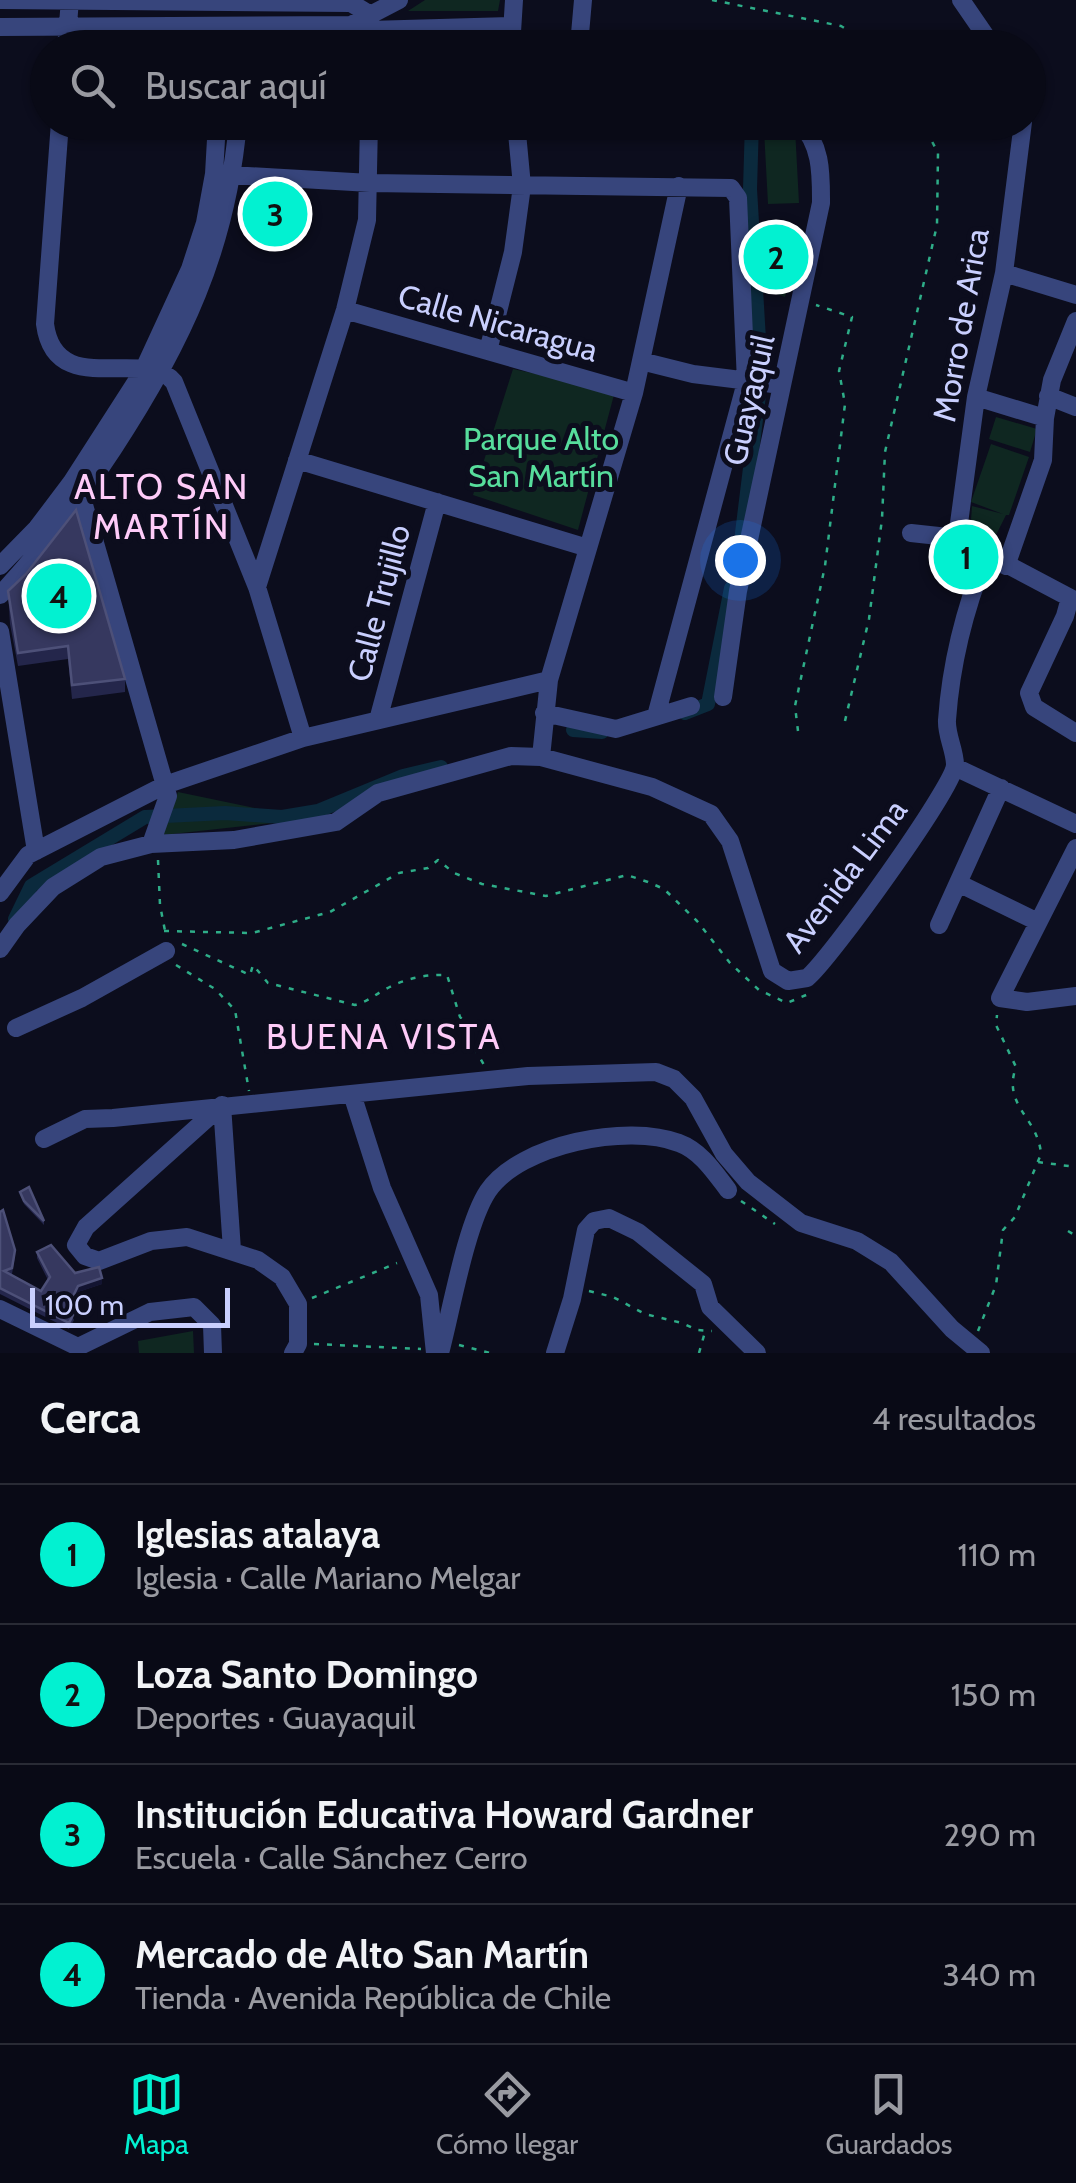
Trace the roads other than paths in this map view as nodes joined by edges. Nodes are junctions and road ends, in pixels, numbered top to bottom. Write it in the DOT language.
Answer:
graph roads {
  1 [pos="0,0"];
  2 [pos="220,0"];
  3 [pos="398,0"];
  4 [pos="514,0"];
  5 [pos="583,0"];
  6 [pos="961,0"];
  7 [pos="70,1"];
  8 [pos="292,1"];
  9 [pos="369,23"];
  10 [pos="293,24"];
  11 [pos="222,26"];
  12 [pos="246,26"];
  13 [pos="510,26"];
  14 [pos="0,27"];
  15 [pos="67,28"];
  16 [pos="222,30"];
  17 [pos="246,30"];
  18 [pos="510,30"];
  19 [pos="580,30"];
  20 [pos="982,30"];
  21 [pos="59,140"];
  22 [pos="219,140"];
  23 [pos="233,140"];
  24 [pos="369,140"];
  25 [pos="518,140"];
  26 [pos="812,140"];
  27 [pos="1022,140"];
  28 [pos="224,174"];
  29 [pos="370,183"];
  30 [pos="522,186"];
  31 [pos="679,186"];
  32 [pos="1004,272"];
  33 [pos="1076,295"];
  34 [pos="345,310"];
  35 [pos="1076,322"];
  36 [pos="488,351"];
  37 [pos="641,361"];
  38 [pos="152,372"];
  39 [pos="746,382"];
  40 [pos="780,385"];
  41 [pos="634,394"];
  42 [pos="1048,396"];
  43 [pos="976,398"];
  44 [pos="1076,407"];
  45 [pos="1045,418"];
  46 [pos="297,460"];
  47 [pos="77,488"];
  48 [pos="437,502"];
  49 [pos="911,533"];
  50 [pos="957,538"];
  51 [pos="588,548"];
  52 [pos="986,556"];
  53 [pos="2,560"];
  54 [pos="1006,566"];
  55 [pos="18,576"];
  56 [pos="257,588"];
  57 [pos="0,595"];
  58 [pos="1073,600"];
  59 [pos="0,631"];
  60 [pos="549,680"];
  61 [pos="724,697"];
  62 [pos="691,706"];
  63 [pos="544,714"];
  64 [pos="656,716"];
  65 [pos="378,720"];
  66 [pos="1076,732"];
  67 [pos="303,738"];
  68 [pos="541,757"];
  69 [pos="955,767"];
  70 [pos="165,785"];
  71 [pos="1001,788"];
  72 [pos="1076,824"];
  73 [pos="156,843"];
  74 [pos="1076,848"];
  75 [pos="36,851"];
  76 [pos="958,883"];
  77 [pos="0,893"];
  78 [pos="1038,922"];
  79 [pos="939,925"];
  80 [pos="166,945"];
  81 [pos="0,949"];
  82 [pos="1076,996"];
  83 [pos="16,1028"];
  84 [pos="352,1094"];
  85 [pos="222,1105"];
  86 [pos="44,1139"];
  87 [pos="728,1190"];
  88 [pos="232,1250"];
  89 [pos="0,1309"];
  90 [pos="295,1348"];
  91 [pos="438,1349"];
  92 [pos="213,1353"];
  93 [pos="555,1353"];
  94 [pos="757,1353"];
  95 [pos="981,1353"];
  1 -- 7 [label="street"];
  2 -- 7 [label="street"];
  2 -- 8 [label="street"];
  2 -- 11 [label="street"];
  3 -- 9 [label="street"];
  4 -- 13 [label="street"];
  5 -- 19 [label="street"];
  6 -- 20 [label="street"];
  7 -- 15 [label="street"];
  8 -- 9 [label="street"];
  8 -- 10 [label="street"];
  9 -- 10 [label="street"];
  9 -- 13 [label="street"];
  10 -- 12 [label="street"];
  11 -- 12 [label="street"];
  11 -- 15 [label="street"];
  11 -- 16 [label="street"];
  12 -- 17 [label="street"];
  13 -- 18 [label="street"];
  14 -- 15 [label="street"];
  21 -- 38 [label="street"];
  22 -- 28 [label="street"];
  23 -- 28 [label="street"];
  24 -- 29 [label="street"];
  25 -- 30 [label="street"];
  26 -- 40 [label="street, Guayaquil"];
  27 -- 32 [label="street, Morro de Arica"];
  28 -- 29 [label="street"];
  28 -- 38 [label="street"];
  29 -- 30 [label="street"];
  29 -- 34 [label="street"];
  30 -- 31 [label="street"];
  30 -- 36 [label="street"];
  31 -- 37 [label="street"];
  31 -- 39 [label="street"];
  32 -- 33 [label="street"];
  32 -- 43 [label="street, Morro de Arica"];
  34 -- 36 [label="street, Calle Nicaragua"];
  34 -- 46 [label="street"];
  35 -- 42 [label="street"];
  36 -- 41 [label="street, Calle Nicaragua"];
  37 -- 39 [label="street, Calle Nicaragua"];
  37 -- 41 [label="street"];
  38 -- 47 [label="street"];
  38 -- 56 [label="street"];
  39 -- 40 [label="street, Calle Nicaragua"];
  39 -- 64 [label="street"];
  40 -- 61 [label="street, Guayaquil"];
  41 -- 51 [label="street"];
  42 -- 44 [label="street"];
  42 -- 45 [label="street"];
  43 -- 45 [label="street"];
  43 -- 50 [label="street, Morro de Arica"];
  45 -- 54 [label="street"];
  46 -- 48 [label="street"];
  46 -- 56 [label="street"];
  47 -- 53 [label="street"];
  47 -- 55 [label="street"];
  47 -- 70 [label="street"];
  48 -- 51 [label="street"];
  48 -- 65 [label="street, Calle Trujillo"];
  49 -- 50 [label="street"];
  50 -- 52 [label="street"];
  51 -- 60 [label="street"];
  52 -- 54 [label="street"];
  52 -- 69 [label="street"];
  53 -- 55 [label="street"];
  54 -- 58 [label="street"];
  55 -- 57 [label="street"];
  56 -- 67 [label="street"];
  58 -- 66 [label="street"];
  59 -- 75 [label="street"];
  60 -- 63 [label="street"];
  60 -- 65 [label="street"];
  62 -- 64 [label="street"];
  63 -- 64 [label="street"];
  63 -- 68 [label="street"];
  65 -- 67 [label="street"];
  67 -- 70 [label="street"];
  68 -- 69 [label="street, Avenida Lima"];
  68 -- 73 [label="street"];
  69 -- 71 [label="street"];
  70 -- 73 [label="street"];
  70 -- 75 [label="street"];
  71 -- 72 [label="street"];
  71 -- 76 [label="street"];
  73 -- 81 [label="street"];
  74 -- 78 [label="street"];
  75 -- 77 [label="street"];
  76 -- 78 [label="street"];
  76 -- 79 [label="street"];
  78 -- 82 [label="street"];
  80 -- 83 [label="street"];
  84 -- 85 [label="street"];
  84 -- 91 [label="street"];
  84 -- 95 [label="street"];
  85 -- 86 [label="street"];
  85 -- 88 [label="street"];
  85 -- 88 [label="street"];
  87 -- 91 [label="street"];
  88 -- 90 [label="street"];
  89 -- 92 [label="street"];
  93 -- 94 [label="street"];
}
